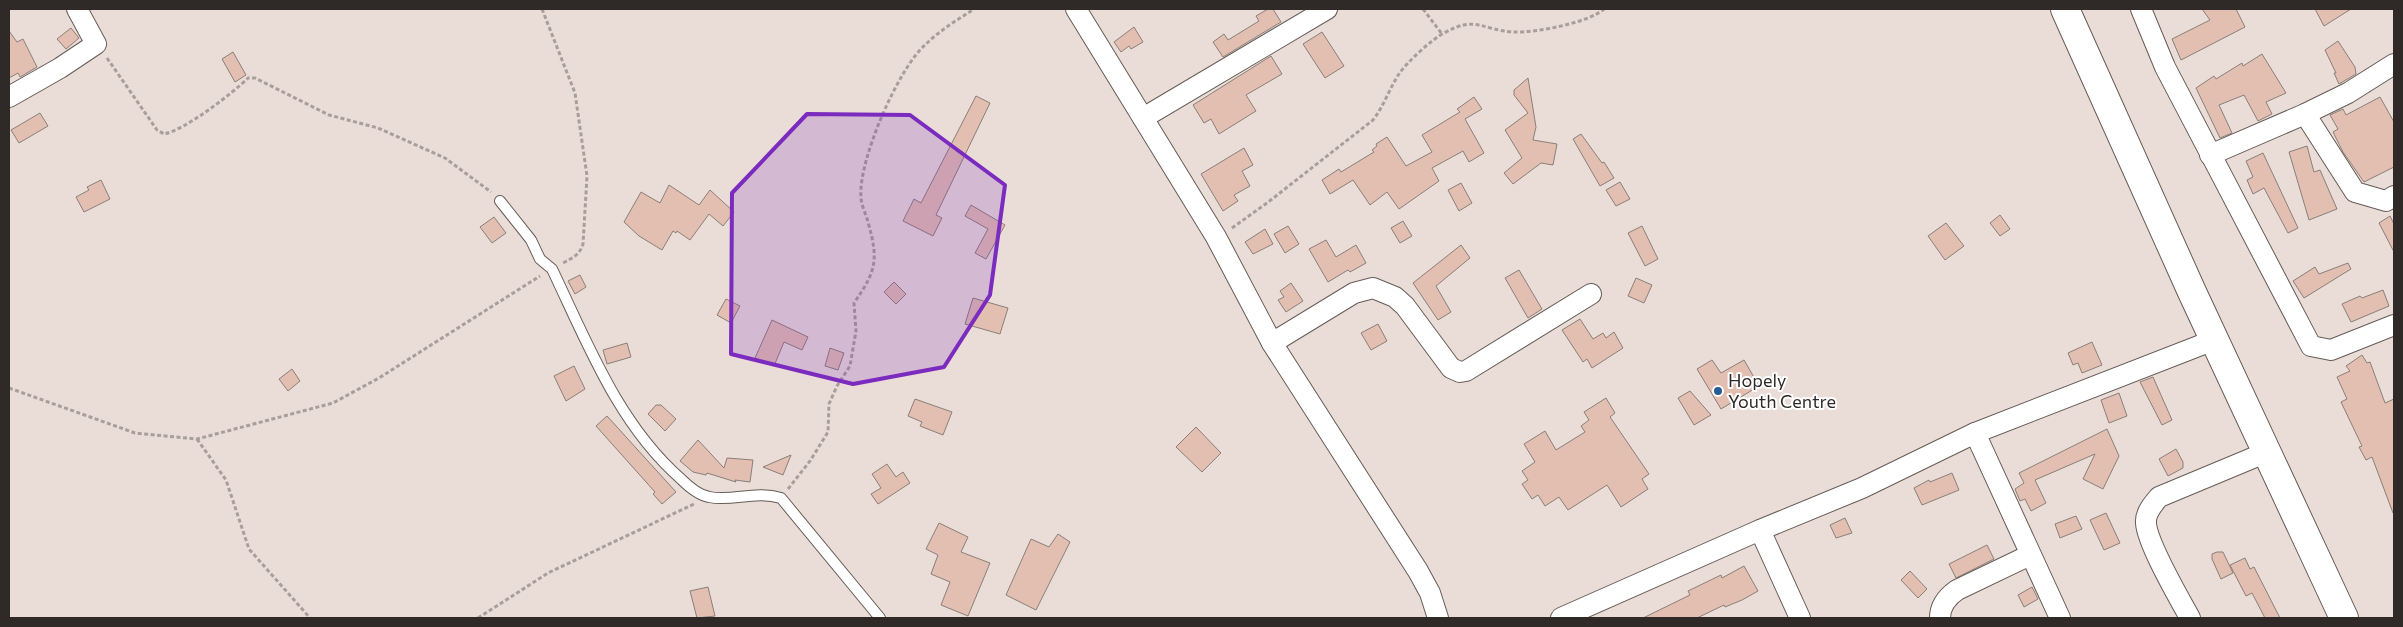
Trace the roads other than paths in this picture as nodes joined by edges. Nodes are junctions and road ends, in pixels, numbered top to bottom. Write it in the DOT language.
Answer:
graph roads {
  1 [pos="77,9"];
  2 [pos="1076,9"];
  3 [pos="1328,9"];
  4 [pos="2065,9"];
  5 [pos="2141,9"];
  6 [pos="2394,64"];
  7 [pos="9,97"];
  8 [pos="2305,114"];
  9 [pos="1143,118"];
  10 [pos="2210,155"];
  11 [pos="2394,196"];
  12 [pos="500,201"];
  13 [pos="1591,294"];
  14 [pos="2394,325"];
  15 [pos="2214,340"];
  16 [pos="1272,343"];
  17 [pos="1975,433"];
  18 [pos="2267,452"];
  19 [pos="1760,530"];
  20 [pos="2030,555"];
  21 [pos="1568,617"];
  22 [pos="880,618"];
  23 [pos="1438,618"];
  24 [pos="1800,618"];
  25 [pos="1940,618"];
  26 [pos="2060,618"];
  27 [pos="2190,618"];
  28 [pos="2344,618"];
  1 -- 7 [label="street"];
  2 -- 9 [label="street"];
  3 -- 9 [label="street"];
  4 -- 15 [label="main road"];
  5 -- 10 [label="street"];
  6 -- 8 [label="street"];
  8 -- 10 [label="street"];
  8 -- 11 [label="street"];
  9 -- 16 [label="street"];
  10 -- 14 [label="street"];
  12 -- 22 [label="lane"];
  13 -- 16 [label="street"];
  15 -- 17 [label="street"];
  15 -- 18 [label="main road"];
  16 -- 23 [label="street"];
  17 -- 19 [label="street"];
  17 -- 20 [label="street"];
  18 -- 27 [label="street"];
  18 -- 28 [label="main road"];
  19 -- 21 [label="street"];
  19 -- 24 [label="street"];
  20 -- 25 [label="street"];
  20 -- 26 [label="street"];
}
